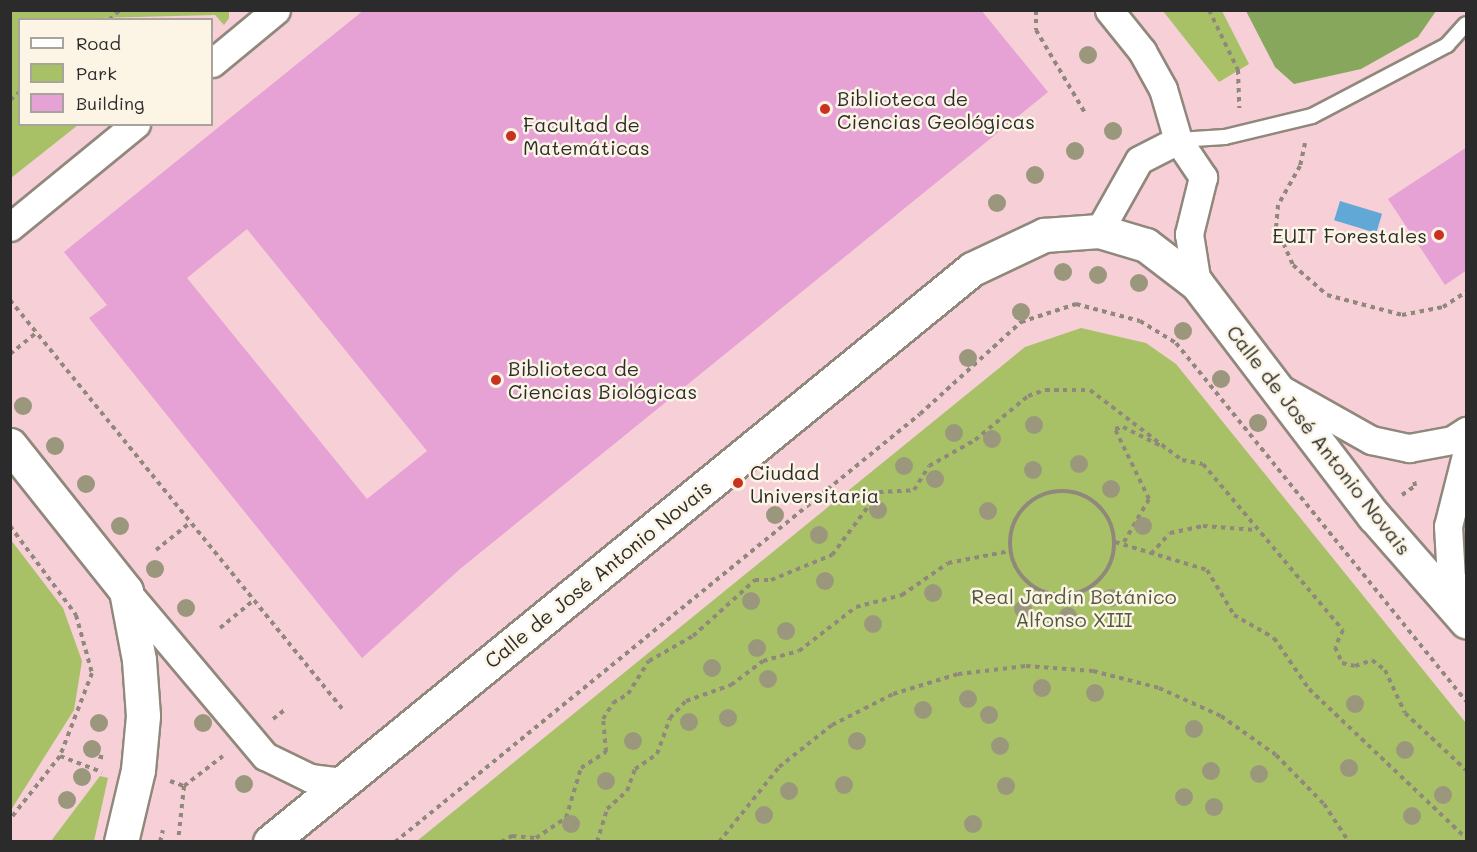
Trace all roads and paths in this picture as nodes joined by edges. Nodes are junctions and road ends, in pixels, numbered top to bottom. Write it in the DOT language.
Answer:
graph roads {
  1 [pos="276,10"];
  2 [pos="1036,10"];
  3 [pos="1108,10"];
  4 [pos="1209,10"];
  5 [pos="1467,24"];
  6 [pos="213,62"];
  7 [pos="1085,113"];
  8 [pos="134,126"];
  9 [pos="1239,133"];
  10 [pos="1178,140"];
  11 [pos="1305,142"];
  12 [pos="10,227"];
  13 [pos="1099,231"];
  14 [pos="1197,284"];
  15 [pos="1467,292"];
  16 [pos="10,300"];
  17 [pos="37,332"];
  18 [pos="10,354"];
  19 [pos="1282,390"];
  20 [pos="1467,431"];
  21 [pos="10,445"];
  22 [pos="1169,449"];
  23 [pos="1467,455"];
  24 [pos="1413,470"];
  25 [pos="1398,498"];
  26 [pos="190,522"];
  27 [pos="10,526"];
  28 [pos="1257,530"];
  29 [pos="1115,542"];
  30 [pos="1124,542"];
  31 [pos="156,550"];
  32 [pos="1010,551"];
  33 [pos="1151,555"];
  34 [pos="126,591"];
  35 [pos="254,600"];
  36 [pos="1467,609"];
  37 [pos="1467,621"];
  38 [pos="220,628"];
  39 [pos="1467,701"];
  40 [pos="344,711"];
  41 [pos="90,754"];
  42 [pos="60,756"];
  43 [pos="224,756"];
  44 [pos="111,760"];
  45 [pos="1467,770"];
  46 [pos="108,775"];
  47 [pos="165,779"];
  48 [pos="342,782"];
  49 [pos="184,786"];
  50 [pos="10,819"];
  51 [pos="1467,838"];
  52 [pos="122,842"];
  53 [pos="178,842"];
  54 [pos="270,842"];
  55 [pos="395,842"];
  56 [pos="501,842"];
  57 [pos="597,842"];
  58 [pos="719,842"];
  59 [pos="1349,842"];
  1 -- 6 [label="street"];
  2 -- 7 [label="path"];
  3 -- 10 [label="street, Calle de José Antonio Novais"];
  4 -- 9 [label="path"];
  5 -- 9 [label="lane"];
  8 -- 12 [label="street"];
  9 -- 10 [label="lane"];
  10 -- 13 [label="street"];
  10 -- 14 [label="street, Calle de José Antonio Novais"];
  11 -- 15 [label="path"];
  13 -- 14 [label="street, Calle de José Antonio Novais"];
  13 -- 48 [label="street, Calle de José Antonio Novais"];
  14 -- 19 [label="street, Calle de José Antonio Novais"];
  16 -- 17 [label="path"];
  17 -- 18 [label="path"];
  17 -- 26 [label="path"];
  19 -- 20 [label="street"];
  19 -- 37 [label="street, Calle de José Antonio Novais"];
  21 -- 34 [label="street"];
  22 -- 28 [label="path"];
  22 -- 30 [label="path"];
  22 -- 56 [label="path"];
  23 -- 36 [label="street"];
  24 -- 25 [label="path"];
  26 -- 31 [label="path"];
  26 -- 35 [label="path"];
  27 -- 42 [label="path"];
  28 -- 33 [label="path"];
  28 -- 45 [label="path"];
  29 -- 30 [label="path"];
  29 -- 32 [label="path"];
  29 -- 32 [label="path"];
  30 -- 33 [label="path"];
  32 -- 57 [label="path"];
  33 -- 51 [label="path"];
  34 -- 48 [label="street"];
  34 -- 52 [label="street"];
  35 -- 38 [label="path"];
  35 -- 40 [label="path"];
  39 -- 55 [label="path"];
  41 -- 44 [label="path"];
  42 -- 46 [label="path"];
  42 -- 50 [label="path"];
  43 -- 49 [label="path"];
  47 -- 49 [label="path"];
  48 -- 54 [label="street, Calle de José Antonio Novais"];
  49 -- 53 [label="path"];
  58 -- 59 [label="path"];
}
